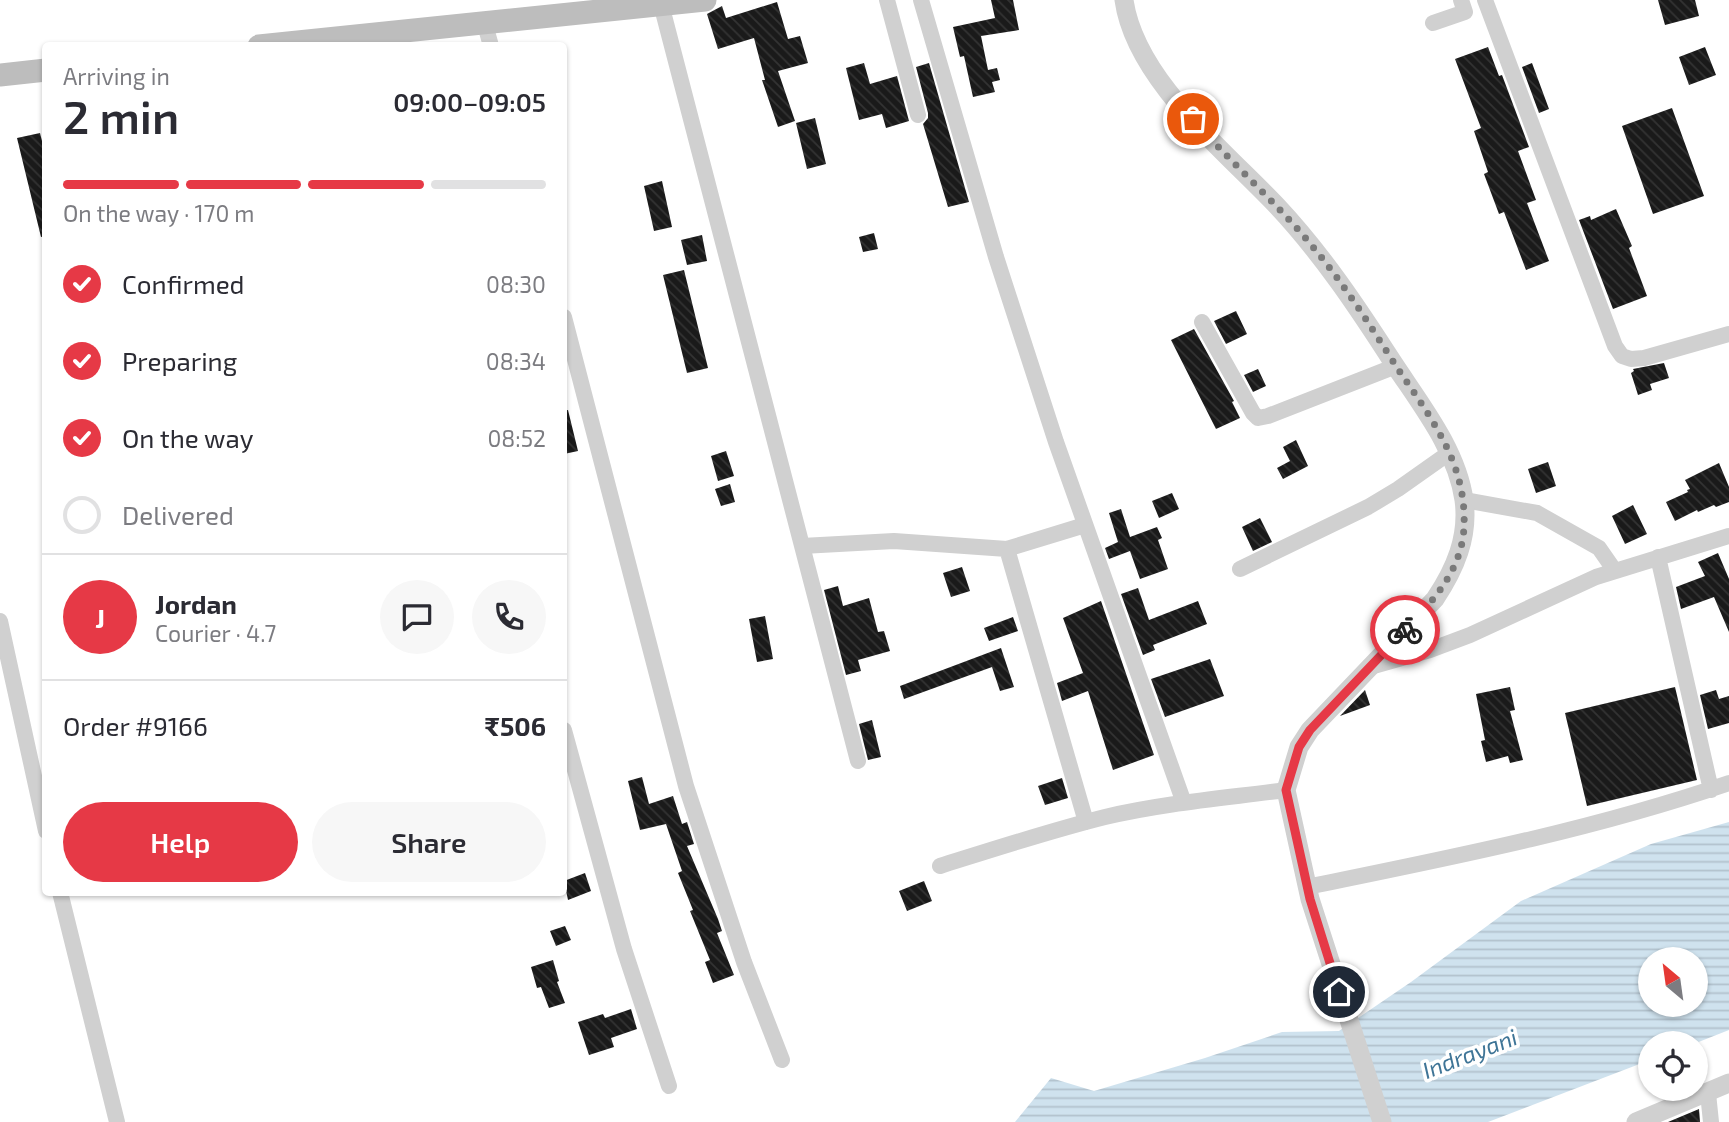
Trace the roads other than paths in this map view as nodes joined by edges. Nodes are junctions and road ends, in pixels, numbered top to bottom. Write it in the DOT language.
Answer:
graph roads {
  1 [pos="705,0"];
  2 [pos="887,0"];
  3 [pos="921,0"];
  4 [pos="1124,0"];
  5 [pos="1461,0"];
  6 [pos="1485,0"];
  7 [pos="632,4"];
  8 [pos="661,4"];
  9 [pos="484,21"];
  10 [pos="1433,23"];
  11 [pos="381,39"];
  12 [pos="329,42"];
  13 [pos="490,42"];
  14 [pos="42,70"];
  15 [pos="0,75"];
  16 [pos="918,116"];
  17 [pos="1202,322"];
  18 [pos="567,329"];
  19 [pos="1729,334"];
  20 [pos="1396,366"];
  21 [pos="1449,453"];
  22 [pos="1464,500"];
  23 [pos="1085,525"];
  24 [pos="1729,536"];
  25 [pos="802,546"];
  26 [pos="1007,549"];
  27 [pos="1658,557"];
  28 [pos="1241,569"];
  29 [pos="1615,571"];
  30 [pos="0,621"];
  31 [pos="1370,667"];
  32 [pos="567,741"];
  33 [pos="858,761"];
  34 [pos="1729,783"];
  35 [pos="1286,790"];
  36 [pos="1711,790"];
  37 [pos="1184,803"];
  38 [pos="42,813"];
  39 [pos="1086,822"];
  40 [pos="940,866"];
  41 [pos="1308,893"];
  42 [pos="61,896"];
  43 [pos="782,1060"];
  44 [pos="1729,1083"];
  45 [pos="669,1086"];
  46 [pos="1708,1093"];
  47 [pos="1688,1101"];
  48 [pos="117,1122"];
  49 [pos="1382,1122"];
  50 [pos="1636,1122"];
  51 [pos="1711,1122"];
  1 -- 8 [label="main road"];
  2 -- 16 [label="street"];
  3 -- 23 [label="street"];
  4 -- 20 [label="street"];
  5 -- 10 [label="street"];
  6 -- 19 [label="street"];
  7 -- 8 [label="main road"];
  7 -- 9 [label="main road"];
  8 -- 25 [label="street"];
  9 -- 11 [label="main road"];
  9 -- 13 [label="street"];
  11 -- 12 [label="main road"];
  14 -- 15 [label="main road"];
  17 -- 20 [label="street"];
  18 -- 43 [label="street"];
  20 -- 21 [label="street"];
  21 -- 22 [label="street"];
  21 -- 28 [label="street"];
  22 -- 29 [label="street"];
  22 -- 31 [label="street"];
  23 -- 26 [label="street"];
  23 -- 37 [label="street"];
  24 -- 27 [label="street"];
  25 -- 26 [label="street"];
  25 -- 33 [label="street"];
  26 -- 39 [label="street"];
  27 -- 29 [label="street"];
  27 -- 36 [label="street"];
  29 -- 31 [label="street"];
  30 -- 38 [label="street"];
  31 -- 35 [label="street"];
  32 -- 45 [label="street"];
  34 -- 36 [label="street"];
  35 -- 37 [label="street"];
  35 -- 41 [label="street"];
  36 -- 41 [label="street"];
  37 -- 39 [label="street"];
  39 -- 40 [label="street"];
  41 -- 49 [label="street"];
  42 -- 48 [label="street"];
  44 -- 46 [label="street"];
  46 -- 51 [label="street"];
  47 -- 50 [label="street"];
}
